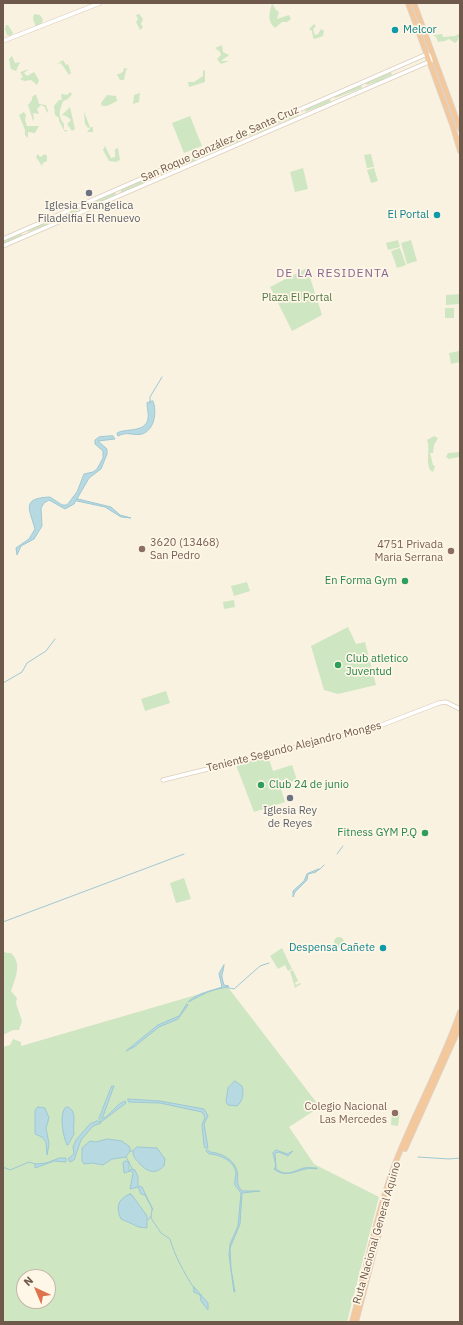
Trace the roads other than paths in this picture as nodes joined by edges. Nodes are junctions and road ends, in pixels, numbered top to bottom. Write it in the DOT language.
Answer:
graph roads {
  1 [pos="100,3"];
  2 [pos="408,3"];
  3 [pos="414,3"];
  4 [pos="3,41"];
  5 [pos="427,54"];
  6 [pos="429,61"];
  7 [pos="436,61"];
  8 [pos="460,129"];
  9 [pos="460,151"];
  10 [pos="3,239"];
  11 [pos="3,246"];
  12 [pos="460,709"];
  13 [pos="163,780"];
  14 [pos="460,1012"];
  15 [pos="460,1026"];
  16 [pos="352,1322"];
  17 [pos="356,1322"];
  1 -- 4 [label="street"];
  2 -- 5 [label="highway"];
  3 -- 7 [label="highway"];
  5 -- 6 [label="highway"];
  5 -- 7 [label="street"];
  5 -- 10 [label="street, San Roque González de Santa Cruz"];
  6 -- 7 [label="street"];
  6 -- 9 [label="highway"];
  6 -- 11 [label="street"];
  7 -- 8 [label="highway"];
  12 -- 13 [label="street, Teniente Segundo Alejandro Monges"];
  14 -- 16 [label="highway, Ruta Nacional General Aquino"];
  15 -- 17 [label="highway, Ruta Nacional General Aquino"];
}
